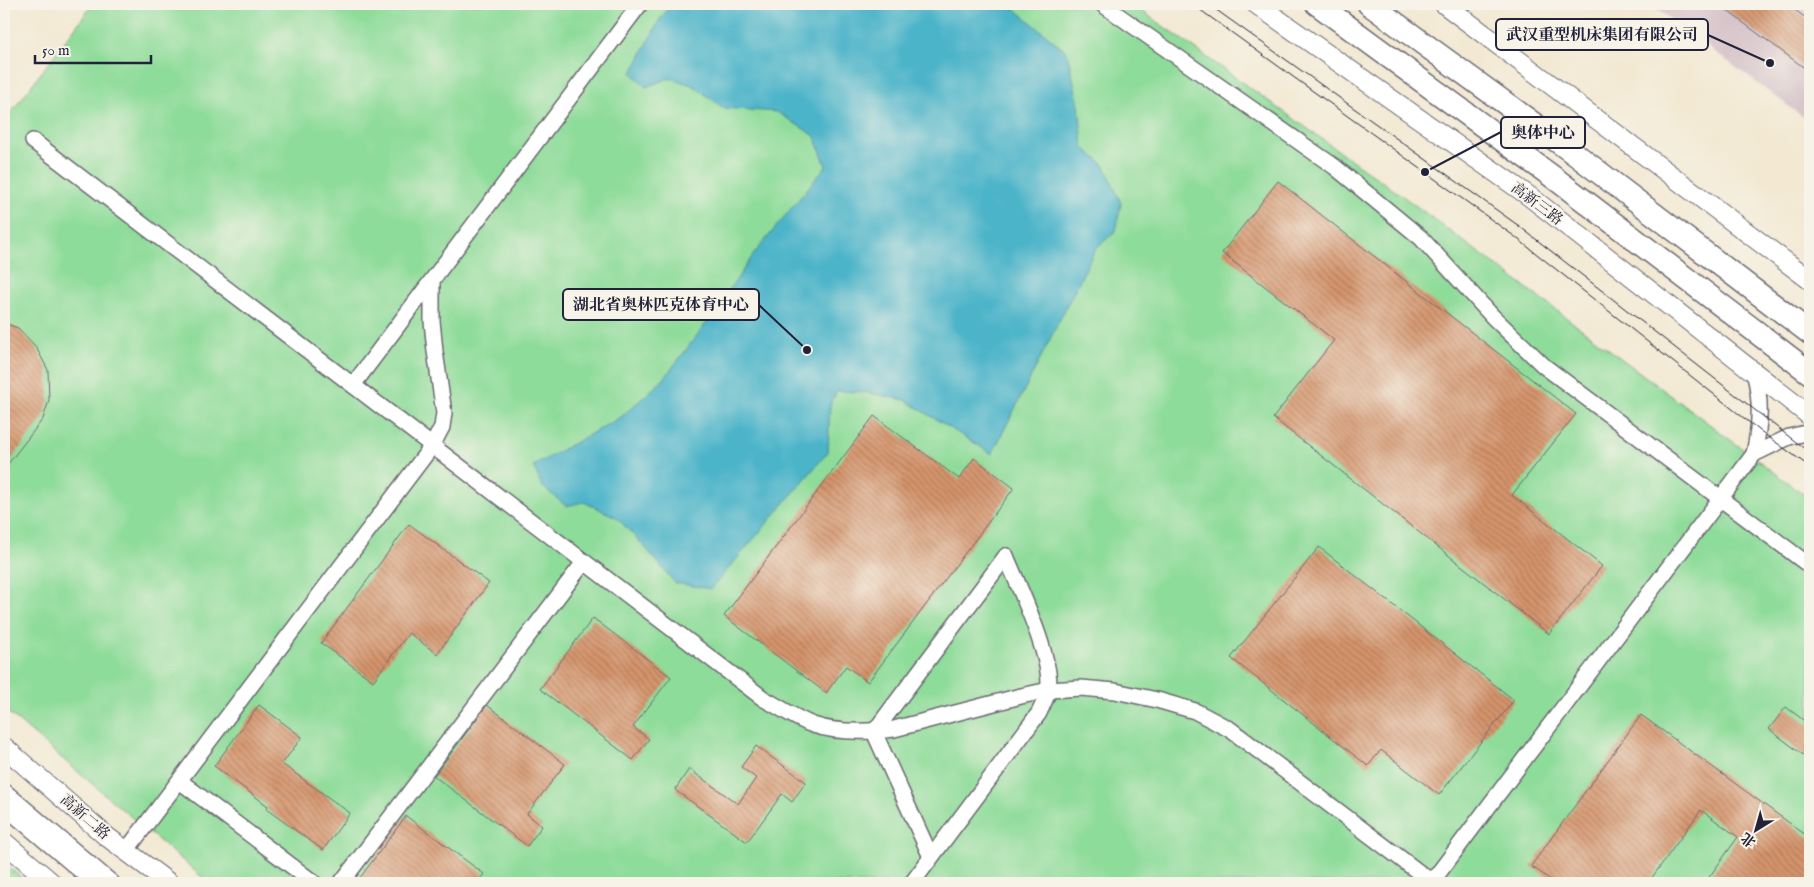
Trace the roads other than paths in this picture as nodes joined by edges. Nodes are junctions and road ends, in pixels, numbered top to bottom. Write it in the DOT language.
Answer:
graph roads {
  1 [pos="640,4"];
  2 [pos="1102,4"];
  3 [pos="1256,4"];
  4 [pos="1317,4"];
  5 [pos="1369,4"];
  6 [pos="1444,4"];
  7 [pos="33,141"];
  8 [pos="1810,280"];
  9 [pos="432,283"];
  10 [pos="1810,333"];
  11 [pos="1754,372"];
  12 [pos="1810,373"];
  13 [pos="353,386"];
  14 [pos="1810,416"];
  15 [pos="1810,432"];
  16 [pos="432,446"];
  17 [pos="1754,454"];
  18 [pos="1721,499"];
  19 [pos="584,562"];
  20 [pos="1810,566"];
  21 [pos="1049,690"];
  22 [pos="874,732"];
  23 [pos="4,747"];
  24 [pos="181,782"];
  25 [pos="4,792"];
  26 [pos="4,806"];
  27 [pos="4,842"];
  28 [pos="126,852"];
  29 [pos="931,857"];
  30 [pos="52,883"];
  31 [pos="96,883"];
  32 [pos="112,883"];
  33 [pos="169,883"];
  34 [pos="314,883"];
  35 [pos="341,883"];
  36 [pos="912,883"];
  37 [pos="1432,883"];
  1 -- 9 [label="street"];
  2 -- 18 [label="street"];
  3 -- 11 [label="main road, 高新三路"];
  4 -- 12 [label="highway, 高新三路"];
  5 -- 10 [label="highway"];
  6 -- 8 [label="main road"];
  7 -- 13 [label="street"];
  9 -- 13 [label="street"];
  9 -- 16 [label="street"];
  11 -- 14 [label="main road, 高新三路"];
  11 -- 17 [label="street"];
  13 -- 16 [label="street"];
  15 -- 17 [label="street"];
  16 -- 19 [label="street"];
  16 -- 24 [label="street"];
  17 -- 18 [label="street"];
  18 -- 20 [label="street"];
  18 -- 37 [label="street"];
  19 -- 22 [label="street"];
  19 -- 35 [label="street"];
  21 -- 22 [label="street"];
  21 -- 22 [label="street"];
  21 -- 29 [label="street"];
  21 -- 37 [label="street"];
  22 -- 29 [label="street"];
  23 -- 28 [label="main road, 高新二路"];
  24 -- 28 [label="street"];
  24 -- 34 [label="street"];
  25 -- 32 [label="street"];
  26 -- 31 [label="street"];
  27 -- 30 [label="main road"];
  28 -- 33 [label="main road, 高新二路"];
  29 -- 36 [label="street"];
}
